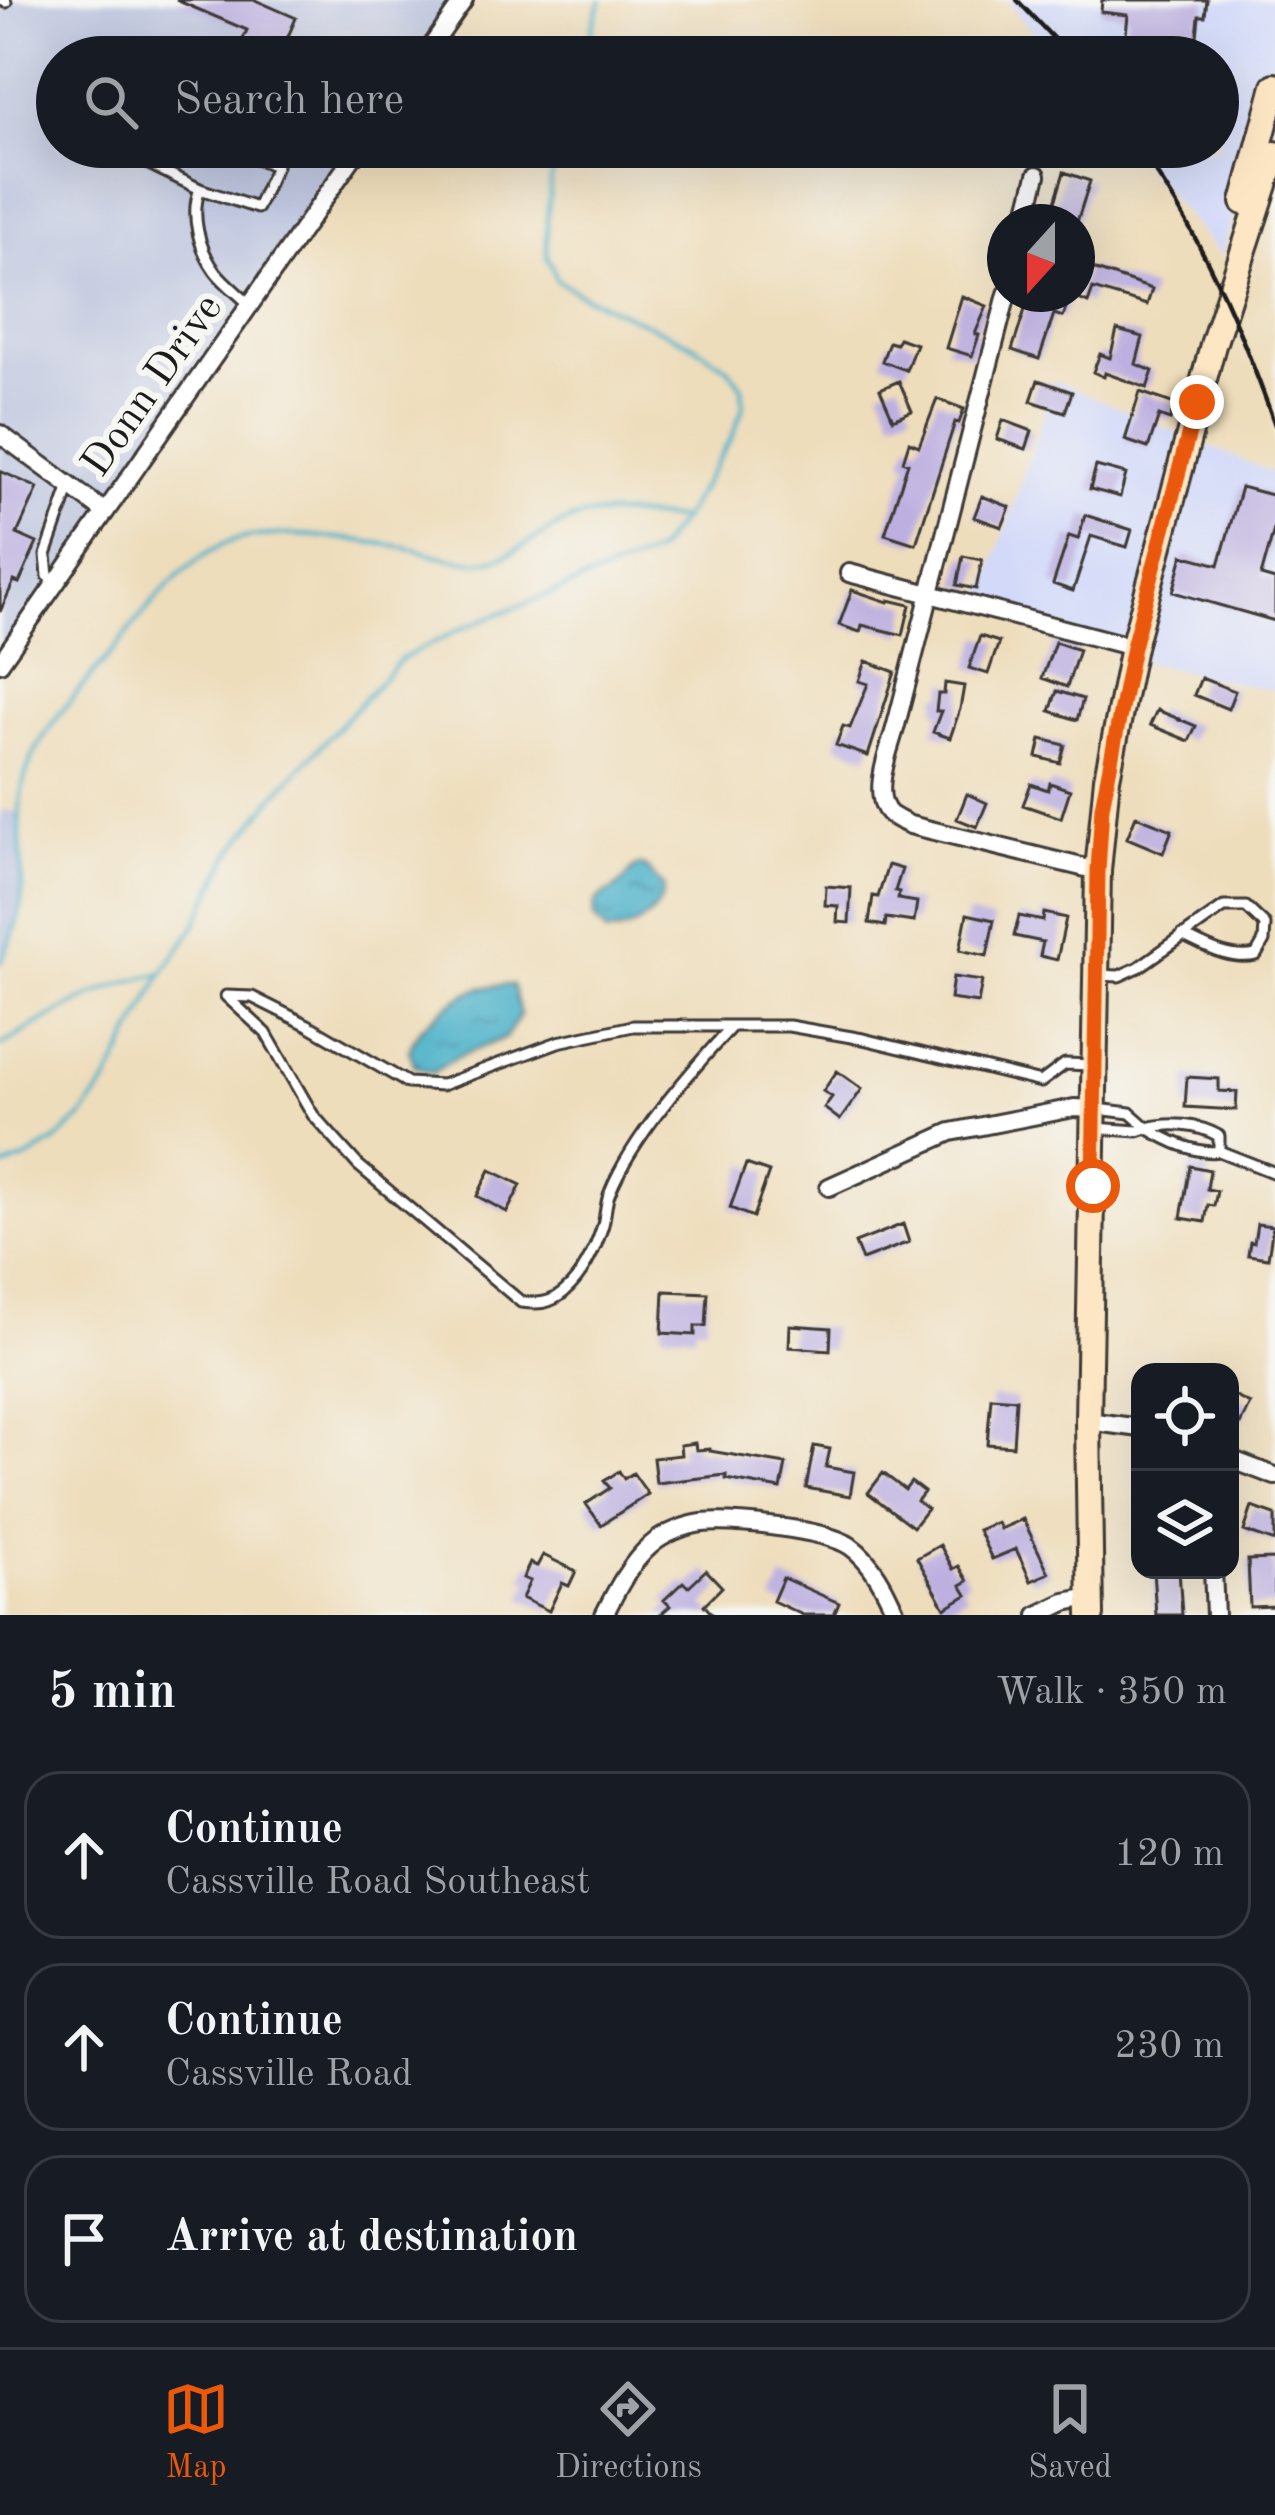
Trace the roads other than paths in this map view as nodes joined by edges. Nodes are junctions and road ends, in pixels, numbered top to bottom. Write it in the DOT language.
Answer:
graph roads {
  1 [pos="464,0"];
  2 [pos="439,36"];
  3 [pos="1273,101"];
  4 [pos="1273,167"];
  5 [pos="157,168"];
  6 [pos="275,168"];
  7 [pos="345,168"];
  8 [pos="1037,176"];
  9 [pos="200,189"];
  10 [pos="1030,204"];
  11 [pos="250,305"];
  12 [pos="1002,312"];
  13 [pos="1213,345"];
  14 [pos="0,434"];
  15 [pos="70,486"];
  16 [pos="104,512"];
  17 [pos="849,573"];
  18 [pos="56,582"];
  19 [pos="931,594"];
  20 [pos="1133,647"];
  21 [pos="0,663"];
  22 [pos="1098,871"];
  23 [pos="1182,935"];
  24 [pos="1097,975"];
  25 [pos="731,1026"];
  26 [pos="1095,1066"];
  27 [pos="1095,1118"];
  28 [pos="1147,1128"];
  29 [pos="1219,1151"];
  30 [pos="1275,1173"];
  31 [pos="829,1187"];
  32 [pos="1088,1421"];
  33 [pos="1131,1427"];
  34 [pos="1239,1463"];
  35 [pos="1275,1477"];
  36 [pos="1213,1579"];
  37 [pos="1091,1606"];
  38 [pos="604,1615"];
  39 [pos="897,1615"];
  40 [pos="1038,1615"];
  41 [pos="1215,1615"];
  1 -- 2 [label="street"];
  3 -- 13 [label="main road"];
  4 -- 13 [label="main road"];
  5 -- 9 [label="lane"];
  6 -- 9 [label="lane"];
  7 -- 11 [label="street, Donn Drive"];
  8 -- 10 [label="street"];
  9 -- 11 [label="lane"];
  11 -- 16 [label="street, Donn Drive"];
  12 -- 19 [label="street"];
  13 -- 20 [label="main road"];
  14 -- 15 [label="street"];
  15 -- 16 [label="street"];
  15 -- 18 [label="lane"];
  16 -- 18 [label="street, Donn Drive"];
  17 -- 19 [label="street"];
  18 -- 21 [label="street, Donn Drive"];
  19 -- 20 [label="street"];
  19 -- 22 [label="street"];
  20 -- 22 [label="main road"];
  22 -- 24 [label="main road"];
  23 -- 23 [label="lane"];
  23 -- 24 [label="lane"];
  24 -- 26 [label="main road"];
  25 -- 25 [label="lane"];
  25 -- 26 [label="lane"];
  26 -- 27 [label="main road"];
  27 -- 28 [label="lane"];
  27 -- 28 [label="lane"];
  27 -- 31 [label="street"];
  27 -- 32 [label="main road"];
  28 -- 29 [label="lane"];
  28 -- 29 [label="lane"];
  29 -- 30 [label="lane"];
  32 -- 33 [label="street"];
  32 -- 37 [label="main road"];
  34 -- 35 [label="street"];
  36 -- 41 [label="street"];
  37 -- 40 [label="street"];
  38 -- 39 [label="street"];
}
